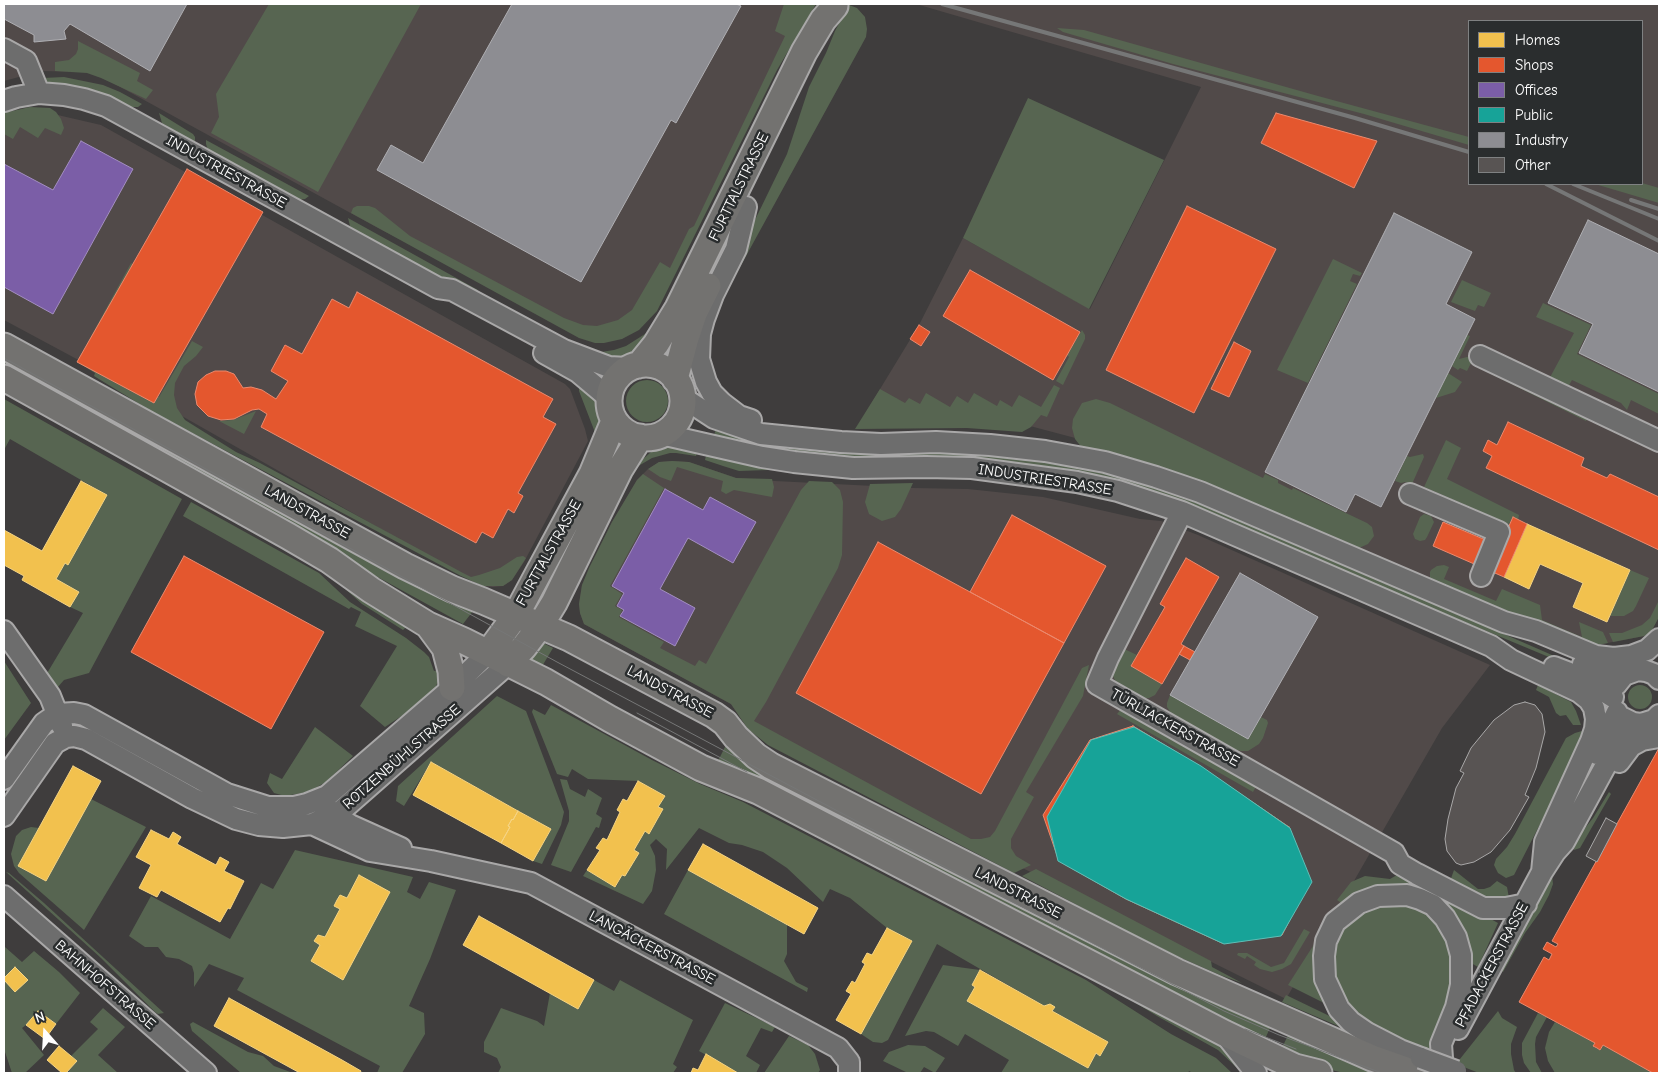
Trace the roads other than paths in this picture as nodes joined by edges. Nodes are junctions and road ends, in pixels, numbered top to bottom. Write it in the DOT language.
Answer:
graph roads {
  1 [pos="836,5"];
  2 [pos="4,49"];
  3 [pos="40,93"];
  4 [pos="4,101"];
  5 [pos="746,207"];
  6 [pos="438,288"];
  7 [pos="4,346"];
  8 [pos="1480,356"];
  9 [pos="633,367"];
  10 [pos="4,378"];
  11 [pos="679,388"];
  12 [pos="612,410"];
  13 [pos="651,436"];
  14 [pos="800,438"];
  15 [pos="1659,441"];
  16 [pos="1410,494"];
  17 [pos="1182,512"];
  18 [pos="1482,576"];
  19 [pos="516,615"];
  20 [pos="1504,622"];
  21 [pos="428,626"];
  22 [pos="540,626"];
  23 [pos="4,631"];
  24 [pos="1659,639"];
  25 [pos="1491,646"];
  26 [pos="498,658"];
  27 [pos="1655,670"];
  28 [pos="1624,676"];
  29 [pos="452,688"];
  30 [pos="1594,708"];
  31 [pos="1621,711"];
  32 [pos="58,714"];
  33 [pos="1658,726"];
  34 [pos="66,737"];
  35 [pos="4,779"];
  36 [pos="315,802"];
  37 [pos="335,815"];
  38 [pos="4,816"];
  39 [pos="312,824"];
  40 [pos="1559,847"];
  41 [pos="431,861"];
  42 [pos="1542,872"];
  43 [pos="4,896"];
  44 [pos="1526,904"];
  45 [pos="1224,1033"];
  46 [pos="1454,1067"];
  47 [pos="1416,1068"];
  48 [pos="206,1073"];
  49 [pos="849,1073"];
  50 [pos="1256,1073"];
  51 [pos="1319,1073"];
  1 -- 5 [label="main road, FURTTALSTRASSE"];
  1 -- 9 [label="main road, FURTTALSTRASSE"];
  2 -- 3 [label="street"];
  3 -- 4 [label="street, INDUSTRIESTRASSE"];
  3 -- 6 [label="street, INDUSTRIESTRASSE"];
  5 -- 11 [label="main road, FURTTALSTRASSE"];
  5 -- 14 [label="street, INDUSTRIESTRASSE"];
  6 -- 9 [label="street, INDUSTRIESTRASSE"];
  6 -- 12 [label="street, INDUSTRIESTRASSE"];
  7 -- 19 [label="main road, LANDSTRASSE"];
  8 -- 15 [label="street"];
  9 -- 11 [label="main road"];
  9 -- 12 [label="main road"];
  10 -- 21 [label="main road, LANDSTRASSE"];
  11 -- 13 [label="main road"];
  11 -- 14 [label="street, INDUSTRIESTRASSE"];
  12 -- 13 [label="main road"];
  12 -- 19 [label="main road, FURTTALSTRASSE"];
  13 -- 17 [label="street, INDUSTRIESTRASSE"];
  13 -- 22 [label="main road, FURTTALSTRASSE"];
  14 -- 20 [label="street, INDUSTRIESTRASSE"];
  16 -- 18 [label="street"];
  17 -- 25 [label="street, INDUSTRIESTRASSE"];
  17 -- 44 [label="street, TÜRLIACKERSTRASSE"];
  19 -- 22 [label="main road, LANDSTRASSE"];
  19 -- 26 [label="main road, FURTTALSTRASSE"];
  20 -- 24 [label="street, INDUSTRIESTRASSE"];
  20 -- 28 [label="street, INDUSTRIESTRASSE"];
  21 -- 26 [label="main road, LANDSTRASSE"];
  21 -- 29 [label="main road"];
  22 -- 26 [label="main road, FURTTALSTRASSE"];
  22 -- 47 [label="main road, LANDSTRASSE"];
  23 -- 32 [label="street"];
  25 -- 30 [label="street, INDUSTRIESTRASSE"];
  25 -- 31 [label="street, INDUSTRIESTRASSE"];
  26 -- 29 [label="street, ROTZENBÜHLSTRASSE"];
  26 -- 37 [label="street, ROTZENBÜHLSTRASSE"];
  26 -- 45 [label="main road, LANDSTRASSE"];
  27 -- 28 [label="street"];
  28 -- 31 [label="street, PFADACKERSTRASSE"];
  29 -- 36 [label="street, ROTZENBÜHLSTRASSE"];
  30 -- 42 [label="street, PFADACKERSTRASSE"];
  31 -- 33 [label="street"];
  31 -- 40 [label="street, PFADACKERSTRASSE"];
  32 -- 34 [label="street"];
  32 -- 35 [label="street"];
  32 -- 36 [label="street, ROTZENBÜHLSTRASSE"];
  33 -- 40 [label="street, PFADACKERSTRASSE"];
  34 -- 38 [label="street"];
  34 -- 39 [label="street, ROTZENBÜHLSTRASSE"];
  36 -- 37 [label="street, LANGÄCKERSTRASSE"];
  36 -- 39 [label="street"];
  37 -- 39 [label="street, ROTZENBÜHLSTRASSE"];
  37 -- 41 [label="street, LANGÄCKERSTRASSE"];
  39 -- 41 [label="street, LANGÄCKERSTRASSE"];
  40 -- 42 [label="street, PFADACKERSTRASSE"];
  41 -- 49 [label="street, LANGÄCKERSTRASSE"];
  42 -- 44 [label="street, PFADACKERSTRASSE"];
  43 -- 48 [label="street, BAHNHOFSTRASSE"];
  44 -- 46 [label="street, PFADACKERSTRASSE"];
  45 -- 50 [label="street"];
  45 -- 51 [label="main road, LANDSTRASSE"];
  46 -- 47 [label="street, bridge"];
  46 -- 47 [label="street"];
}
